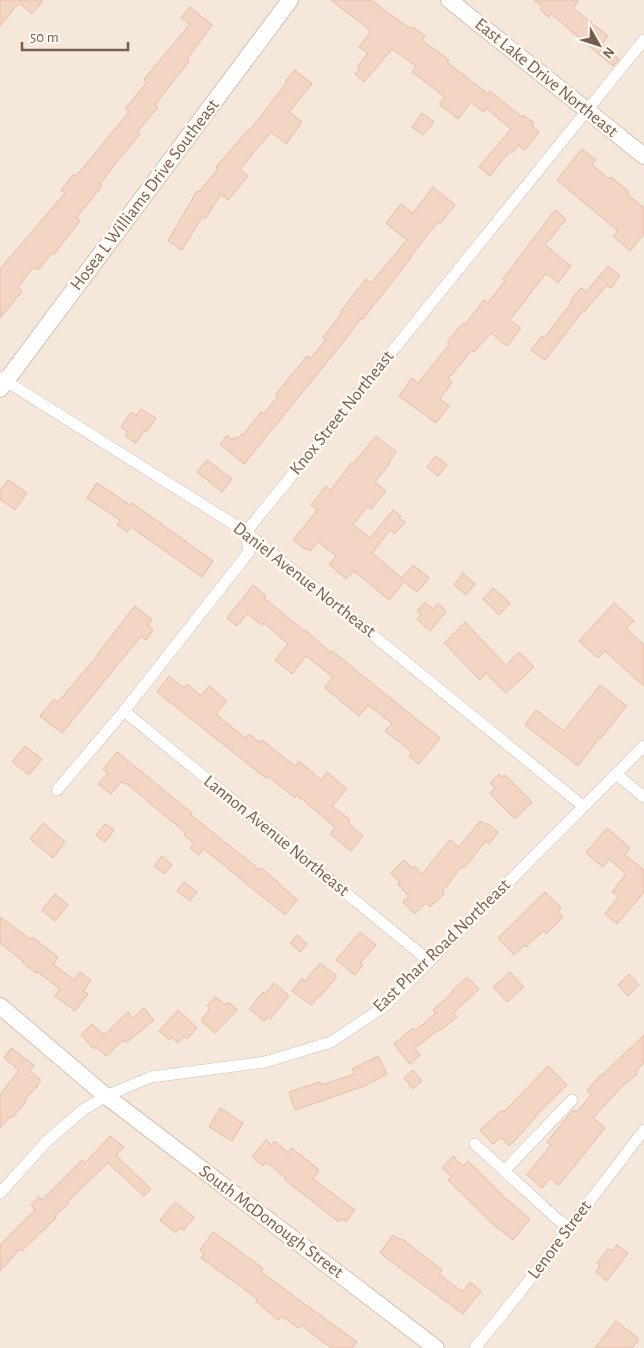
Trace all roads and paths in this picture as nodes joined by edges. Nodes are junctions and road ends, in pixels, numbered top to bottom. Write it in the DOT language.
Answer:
graph roads {
  1 [pos="290,0"];
  2 [pos="449,0"];
  3 [pos="644,40"];
  4 [pos="587,110"];
  5 [pos="644,156"];
  6 [pos="2,382"];
  7 [pos="246,532"];
  8 [pos="124,711"];
  9 [pos="644,746"];
  10 [pos="616,774"];
  11 [pos="57,790"];
  12 [pos="644,797"];
  13 [pos="583,806"];
  14 [pos="429,961"];
  15 [pos="0,1006"];
  16 [pos="106,1096"];
  17 [pos="572,1100"];
  18 [pos="644,1130"];
  19 [pos="475,1144"];
  20 [pos="504,1170"];
  21 [pos="0,1193"];
  22 [pos="570,1228"];
  23 [pos="436,1348"];
  24 [pos="475,1348"];
  1 -- 6 [label="street, Hosea L Williams Drive Southeast"];
  2 -- 4 [label="street, East Lake Drive Northeast"];
  3 -- 4 [label="street, Knox Street Northeast"];
  4 -- 5 [label="street, East Lake Drive Northeast"];
  4 -- 7 [label="street, Knox Street Northeast"];
  6 -- 7 [label="street, Daniel Avenue Northeast"];
  7 -- 8 [label="street"];
  7 -- 13 [label="street, Daniel Avenue Northeast"];
  8 -- 11 [label="street"];
  8 -- 14 [label="street, Lannon Avenue Northeast"];
  9 -- 10 [label="street, East Pharr Road Northeast"];
  10 -- 12 [label="street"];
  10 -- 13 [label="street, East Pharr Road Northeast"];
  13 -- 14 [label="street, East Pharr Road Northeast"];
  14 -- 16 [label="street, East Pharr Road Northeast"];
  15 -- 16 [label="street, South McDonough Street"];
  16 -- 21 [label="street, East Pharr Road Northeast"];
  16 -- 23 [label="street, South McDonough Street"];
  17 -- 20 [label="street"];
  18 -- 22 [label="street, Lenore Street"];
  19 -- 20 [label="street"];
  20 -- 22 [label="street"];
  22 -- 24 [label="street, Lenore Street"];
}
